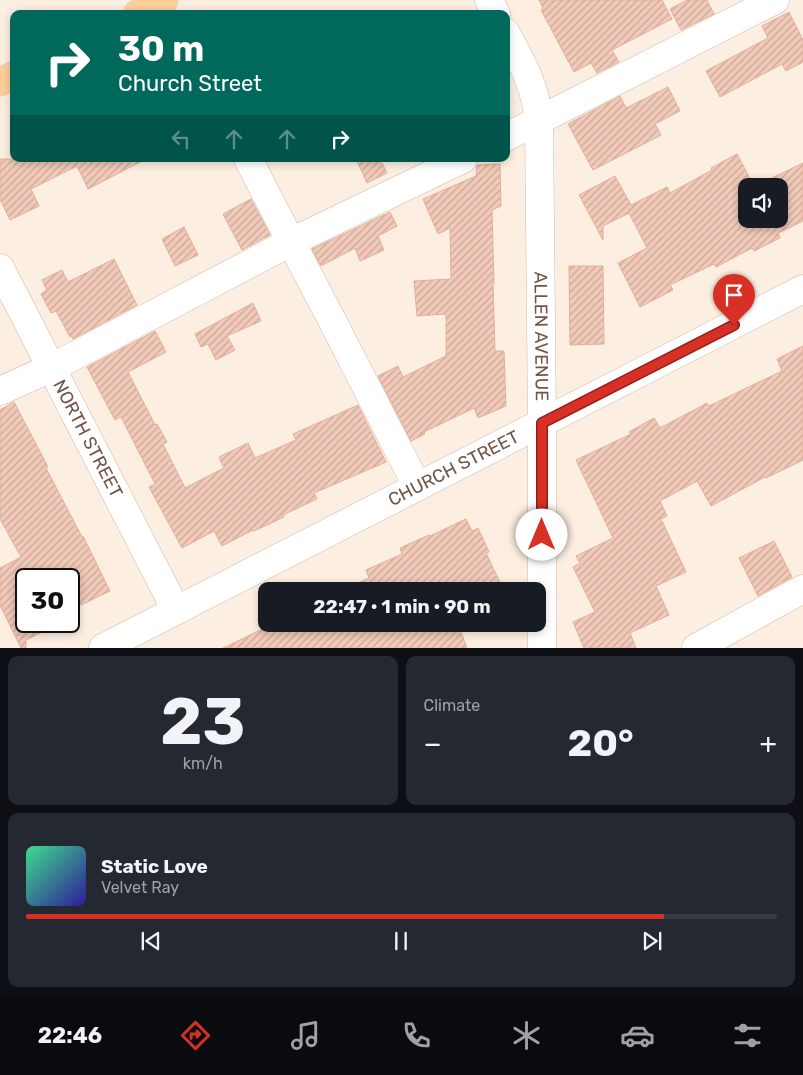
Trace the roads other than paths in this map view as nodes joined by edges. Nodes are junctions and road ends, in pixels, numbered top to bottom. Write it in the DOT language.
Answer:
graph roads {
  1 [pos="165,0"];
  2 [pos="775,0"];
  3 [pos="145,10"];
  4 [pos="510,40"];
  5 [pos="539,120"];
  6 [pos="510,135"];
  7 [pos="250,162"];
  8 [pos="456,162"];
  9 [pos="291,242"];
  10 [pos="0,268"];
  11 [pos="803,289"];
  12 [pos="52,368"];
  13 [pos="0,391"];
  14 [pos="542,423"];
  15 [pos="417,486"];
  16 [pos="803,589"];
  17 [pos="176,610"];
  18 [pos="103,648"];
  19 [pos="542,648"];
  20 [pos="696,648"];
  1 -- 3 [label="main road"];
  2 -- 5 [label="street"];
  4 -- 5 [label="street, ALLEN AVENUE"];
  5 -- 6 [label="street"];
  5 -- 14 [label="street, ALLEN AVENUE"];
  7 -- 9 [label="street"];
  8 -- 9 [label="street"];
  9 -- 12 [label="street"];
  9 -- 15 [label="street"];
  10 -- 12 [label="street, NORTH STREET"];
  11 -- 14 [label="street, CHURCH STREET"];
  12 -- 13 [label="street"];
  12 -- 17 [label="street, NORTH STREET"];
  14 -- 15 [label="street, CHURCH STREET"];
  14 -- 19 [label="street, ALLEN AVENUE"];
  15 -- 17 [label="street, CHURCH STREET"];
  16 -- 20 [label="street"];
  17 -- 18 [label="street, CHURCH STREET"];
}
